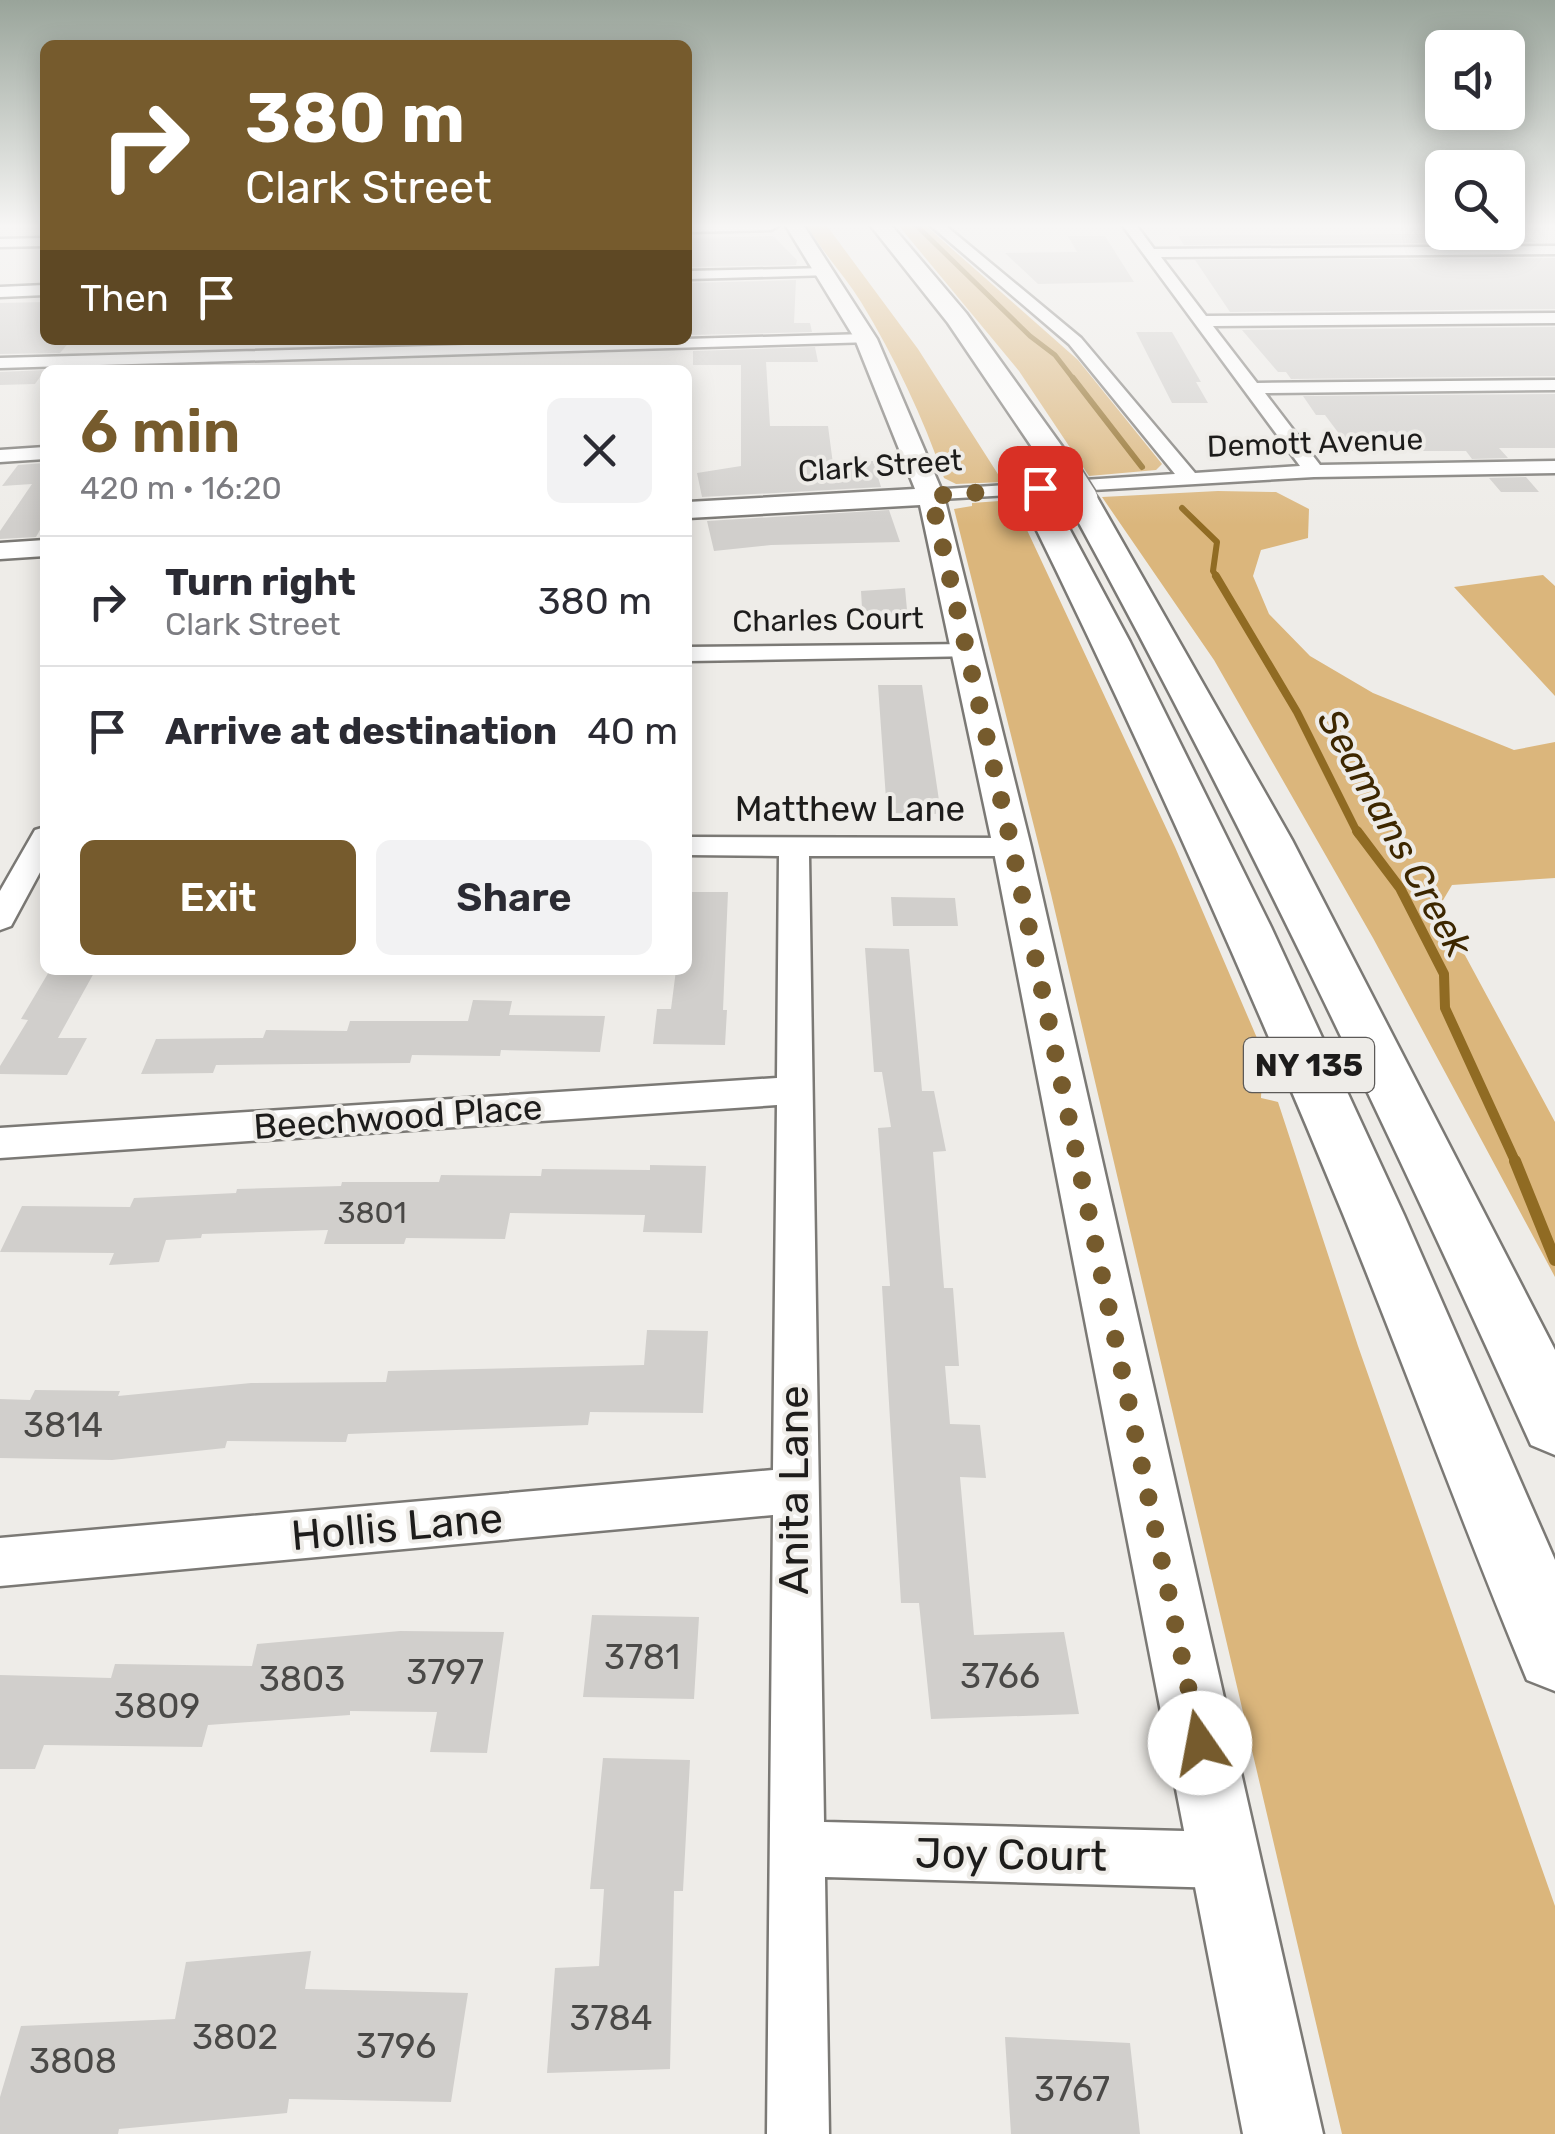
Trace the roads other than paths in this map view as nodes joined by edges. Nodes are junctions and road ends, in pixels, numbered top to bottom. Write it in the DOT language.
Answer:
graph roads {
  1 [pos="858,326"];
  2 [pos="961,326"];
  3 [pos="1057,326"];
  4 [pos="1205,326"];
  5 [pos="866,339"];
  6 [pos="692,341"];
  7 [pos="430,345"];
  8 [pos="357,346"];
  9 [pos="0,363"];
  10 [pos="233,363"];
  11 [pos="1555,385"];
  12 [pos="1252,388"];
  13 [pos="40,453"];
  14 [pos="0,456"];
  15 [pos="1554,467"];
  16 [pos="1314,471"];
  17 [pos="1189,478"];
  18 [pos="1052,485"];
  19 [pos="931,496"];
  20 [pos="692,510"];
  21 [pos="40,548"];
  22 [pos="0,551"];
  23 [pos="970,651"];
  24 [pos="692,654"];
  25 [pos="692,846"];
  26 [pos="794,847"];
  27 [pos="1012,847"];
  28 [pos="40,848"];
  29 [pos="0,919"];
  30 [pos="795,1090"];
  31 [pos="0,1143"];
  32 [pos="1555,1422"];
  33 [pos="794,1491"];
  34 [pos="0,1562"];
  35 [pos="1554,1650"];
  36 [pos="798,1849"];
  37 [pos="1224,1860"];
  38 [pos="798,2134"];
  39 [pos="1283,2134"];
  1 -- 5 [label="street"];
  2 -- 18 [label="highway, NY 135"];
  3 -- 17 [label="street"];
  4 -- 12 [label="street"];
  5 -- 6 [label="street"];
  5 -- 19 [label="street"];
  7 -- 8 [label="street"];
  8 -- 10 [label="street"];
  9 -- 10 [label="street"];
  11 -- 12 [label="street"];
  12 -- 16 [label="street"];
  13 -- 14 [label="street"];
  15 -- 16 [label="street, Demott Avenue"];
  16 -- 17 [label="street, Demott Avenue"];
  17 -- 18 [label="street, Demott Avenue"];
  18 -- 19 [label="street, Clark Street"];
  18 -- 32 [label="highway, NY 135"];
  18 -- 35 [label="highway, NY 135"];
  19 -- 20 [label="street, Clark Street"];
  19 -- 23 [label="street"];
  21 -- 22 [label="street"];
  23 -- 24 [label="street, Charles Court"];
  23 -- 27 [label="street"];
  25 -- 26 [label="street, Matthew Lane"];
  26 -- 27 [label="street, Matthew Lane"];
  26 -- 30 [label="street, Anita Lane"];
  27 -- 37 [label="street"];
  28 -- 29 [label="street"];
  30 -- 31 [label="street, Beechwood Place"];
  30 -- 33 [label="street, Anita Lane"];
  33 -- 34 [label="street, Hollis Lane"];
  33 -- 36 [label="street, Anita Lane"];
  36 -- 37 [label="street, Joy Court"];
  36 -- 38 [label="street, Anita Lane"];
  37 -- 39 [label="street"];
}
